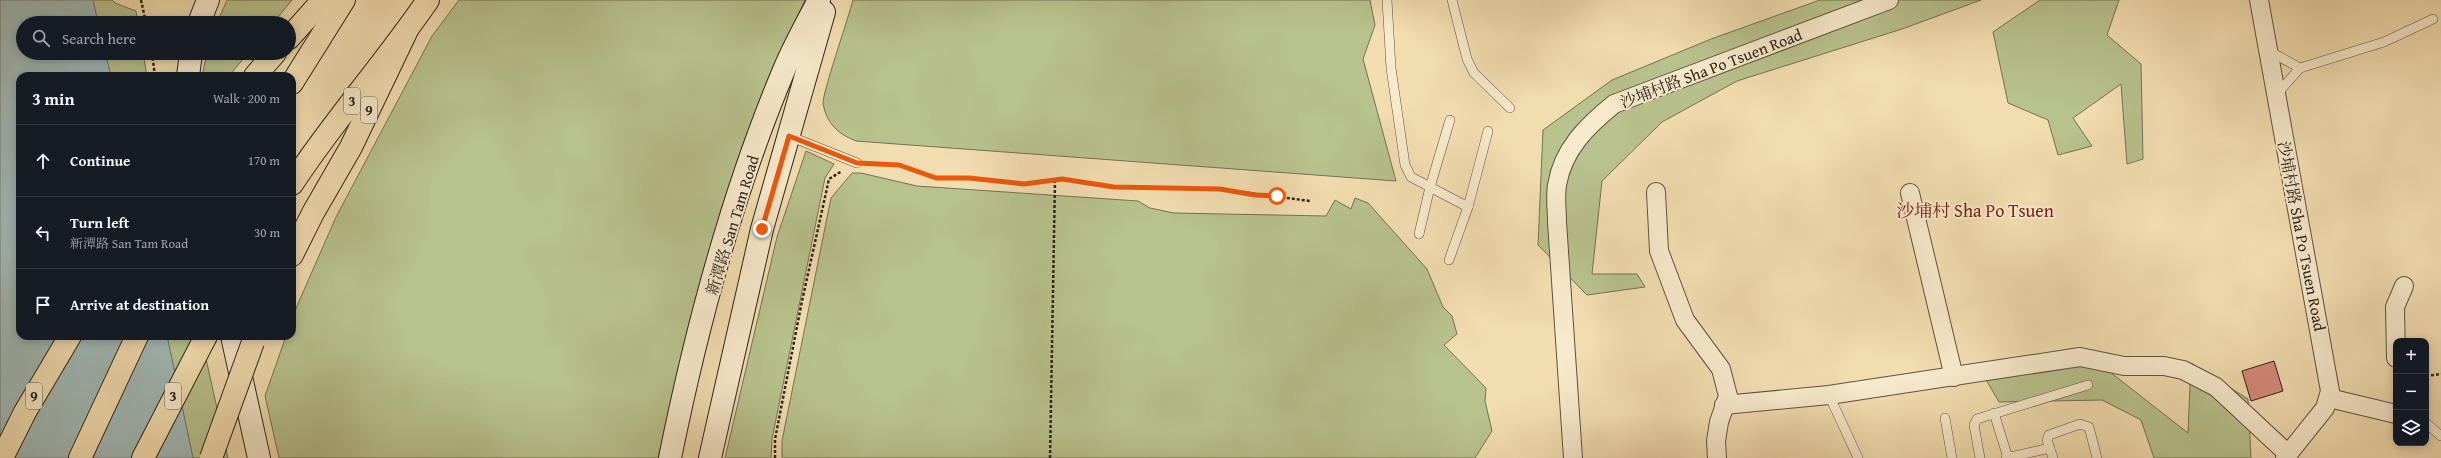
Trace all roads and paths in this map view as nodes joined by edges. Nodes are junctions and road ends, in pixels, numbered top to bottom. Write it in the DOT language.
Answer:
graph roads {
  1 [pos="141,0"];
  2 [pos="208,0"];
  3 [pos="323,0"];
  4 [pos="344,0"];
  5 [pos="428,0"];
  6 [pos="819,0"];
  7 [pos="827,0"];
  8 [pos="1387,0"];
  9 [pos="1452,0"];
  10 [pos="1889,0"];
  11 [pos="2259,0"];
  12 [pos="144,16"];
  13 [pos="202,16"];
  14 [pos="2432,18"];
  15 [pos="296,30"];
  16 [pos="407,30"];
  17 [pos="2267,50"];
  18 [pos="153,60"];
  19 [pos="190,60"];
  20 [pos="269,60"];
  21 [pos="2300,68"];
  22 [pos="154,72"];
  23 [pos="189,72"];
  24 [pos="258,72"];
  25 [pos="296,77"];
  26 [pos="2275,96"];
  27 [pos="1510,108"];
  28 [pos="1450,120"];
  29 [pos="1488,131"];
  30 [pos="789,136"];
  31 [pos="857,163"];
  32 [pos="296,179"];
  33 [pos="1055,180"];
  34 [pos="1430,187"];
  35 [pos="1656,192"];
  36 [pos="1910,193"];
  37 [pos="1310,201"];
  38 [pos="1468,207"];
  39 [pos="1419,234"];
  40 [pos="296,247"];
  41 [pos="1449,260"];
  42 [pos="2404,286"];
  43 [pos="2396,338"];
  44 [pos="68,340"];
  45 [pos="135,340"];
  46 [pos="204,340"];
  47 [pos="233,340"];
  48 [pos="253,340"];
  49 [pos="2441,374"];
  50 [pos="2429,376"];
  51 [pos="1954,377"];
  52 [pos="2088,385"];
  53 [pos="1829,395"];
  54 [pos="2329,398"];
  55 [pos="1724,405"];
  56 [pos="1994,413"];
  57 [pos="2393,413"];
  58 [pos="1945,418"];
  59 [pos="2429,426"];
  60 [pos="2441,436"];
  61 [pos="2050,448"];
  62 [pos="2287,456"];
  63 [pos="2,458"];
  64 [pos="80,458"];
  65 [pos="143,458"];
  66 [pos="211,458"];
  67 [pos="259,458"];
  68 [pos="670,458"];
  69 [pos="710,458"];
  70 [pos="775,458"];
  71 [pos="1050,458"];
  72 [pos="1573,458"];
  73 [pos="1717,458"];
  74 [pos="1858,458"];
  75 [pos="1952,458"];
  76 [pos="1980,458"];
  77 [pos="2007,458"];
  78 [pos="2053,458"];
  79 [pos="2097,458"];
  1 -- 12 [label="path"];
  2 -- 13 [label="street"];
  3 -- 15 [label="highway"];
  4 -- 25 [label="highway"];
  5 -- 16 [label="highway, 9"];
  6 -- 68 [label="street, 新潭路 San Tam Road"];
  7 -- 30 [label="street, 新潭路 San Tam Road"];
  8 -- 34 [label="lane"];
  9 -- 27 [label="lane"];
  10 -- 72 [label="street, 沙埔村路 Sha Po Tsuen Road"];
  11 -- 17 [label="street, 沙埔村路 Sha Po Tsuen Road"];
  14 -- 21 [label="lane"];
  16 -- 32 [label="highway, 3"];
  16 -- 40 [label="highway, 9"];
  17 -- 21 [label="lane"];
  17 -- 26 [label="street, 沙埔村路 Sha Po Tsuen Road"];
  18 -- 22 [label="path"];
  19 -- 23 [label="street"];
  20 -- 24 [label="highway"];
  21 -- 26 [label="lane"];
  26 -- 54 [label="street, 沙埔村路 Sha Po Tsuen Road"];
  28 -- 34 [label="lane"];
  29 -- 38 [label="lane"];
  30 -- 31 [label="lane"];
  30 -- 69 [label="street, 新潭路 San Tam Road"];
  31 -- 33 [label="path"];
  31 -- 70 [label="path"];
  33 -- 37 [label="path"];
  33 -- 71 [label="path"];
  34 -- 38 [label="lane"];
  34 -- 39 [label="lane"];
  35 -- 55 [label="street"];
  36 -- 51 [label="street"];
  38 -- 41 [label="lane"];
  42 -- 43 [label="street"];
  44 -- 63 [label="highway, 9"];
  45 -- 64 [label="highway"];
  46 -- 65 [label="highway, 3"];
  47 -- 67 [label="street"];
  48 -- 66 [label="highway, bridge"];
  49 -- 50 [label="path"];
  51 -- 53 [label="street"];
  51 -- 62 [label="street"];
  52 -- 56 [label="lane"];
  53 -- 55 [label="street"];
  53 -- 74 [label="lane"];
  54 -- 57 [label="street"];
  54 -- 62 [label="street"];
  55 -- 73 [label="street"];
  56 -- 76 [label="lane"];
  56 -- 77 [label="lane"];
  58 -- 75 [label="lane"];
  59 -- 60 [label="lane"];
  61 -- 77 [label="lane"];
  61 -- 78 [label="lane"];
  61 -- 79 [label="lane"];
}
